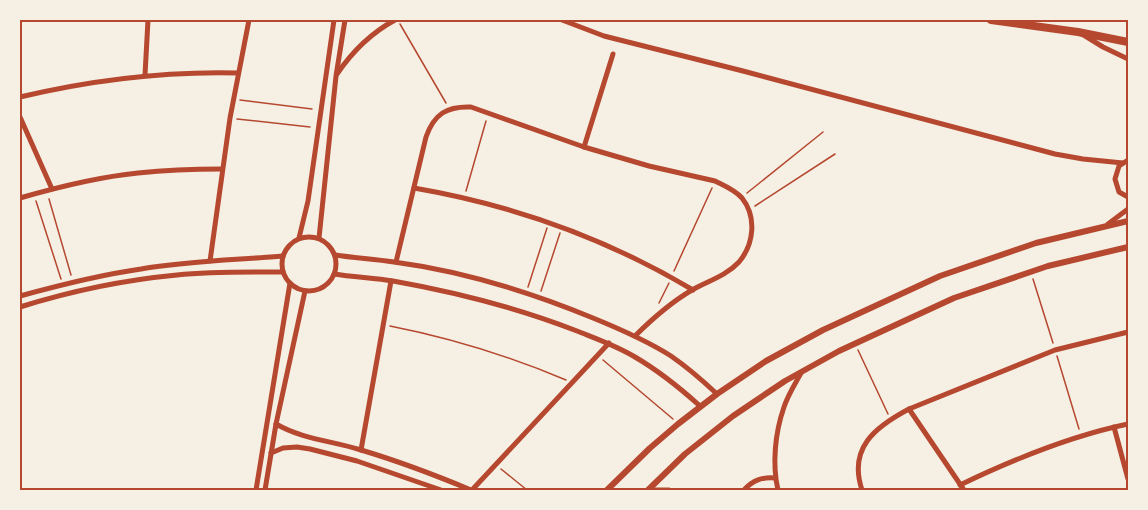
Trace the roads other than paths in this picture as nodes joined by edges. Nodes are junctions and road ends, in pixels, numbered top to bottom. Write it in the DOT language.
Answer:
graph roads {
  1 [pos="148,20"];
  2 [pos="249,20"];
  3 [pos="334,20"];
  4 [pos="345,20"];
  5 [pos="396,20"];
  6 [pos="562,20"];
  7 [pos="991,20"];
  8 [pos="1078,32"];
  9 [pos="1128,42"];
  10 [pos="613,54"];
  11 [pos="1128,59"];
  12 [pos="238,73"];
  13 [pos="145,75"];
  14 [pos="336,76"];
  15 [pos="20,97"];
  16 [pos="20,117"];
  17 [pos="584,147"];
  18 [pos="1126,162"];
  19 [pos="222,169"];
  20 [pos="414,188"];
  21 [pos="49,190"];
  22 [pos="1128,197"];
  23 [pos="20,198"];
  24 [pos="1128,209"];
  25 [pos="1128,221"];
  26 [pos="1106,226"];
  27 [pos="298,238"];
  28 [pos="318,238"];
  29 [pos="1128,247"];
  30 [pos="335,255"];
  31 [pos="283,256"];
  32 [pos="210,261"];
  33 [pos="396,262"];
  34 [pos="283,272"];
  35 [pos="334,274"];
  36 [pos="391,281"];
  37 [pos="290,283"];
  38 [pos="693,290"];
  39 [pos="305,291"];
  40 [pos="20,296"];
  41 [pos="20,307"];
  42 [pos="1128,332"];
  43 [pos="635,336"];
  44 [pos="609,344"];
  45 [pos="801,372"];
  46 [pos="717,394"];
  47 [pos="700,406"];
  48 [pos="909,409"];
  49 [pos="1128,423"];
  50 [pos="276,424"];
  51 [pos="1114,427"];
  52 [pos="361,450"];
  53 [pos="271,453"];
  54 [pos="775,478"];
  55 [pos="1128,479"];
  56 [pos="960,485"];
  57 [pos="256,490"];
  58 [pos="265,490"];
  59 [pos="441,490"];
  60 [pos="471,490"];
  61 [pos="607,490"];
  62 [pos="648,490"];
  63 [pos="669,490"];
  64 [pos="744,490"];
  65 [pos="778,490"];
  66 [pos="862,490"];
  67 [pos="964,490"];
  1 -- 13 [label="street"];
  2 -- 12 [label="street"];
  3 -- 27 [label="street"];
  4 -- 14 [label="street"];
  5 -- 14 [label="street"];
  6 -- 18 [label="street"];
  7 -- 8 [label="main road"];
  8 -- 9 [label="main road"];
  8 -- 11 [label="street"];
  10 -- 17 [label="street"];
  12 -- 13 [label="street"];
  12 -- 19 [label="street"];
  13 -- 15 [label="street"];
  14 -- 28 [label="street"];
  16 -- 21 [label="street"];
  17 -- 20 [label="street"];
  17 -- 38 [label="street"];
  18 -- 22 [label="street"];
  19 -- 21 [label="street"];
  19 -- 32 [label="street"];
  20 -- 33 [label="street"];
  20 -- 38 [label="street"];
  21 -- 23 [label="street"];
  24 -- 26 [label="street"];
  25 -- 26 [label="street"];
  26 -- 46 [label="street"];
  27 -- 28 [label="street"];
  27 -- 31 [label="street"];
  28 -- 30 [label="street"];
  29 -- 45 [label="street"];
  30 -- 33 [label="street"];
  30 -- 35 [label="street"];
  31 -- 32 [label="street"];
  31 -- 34 [label="street"];
  32 -- 40 [label="street"];
  33 -- 43 [label="street"];
  34 -- 37 [label="street"];
  34 -- 41 [label="street"];
  35 -- 36 [label="street"];
  35 -- 39 [label="street"];
  36 -- 44 [label="street"];
  36 -- 52 [label="street"];
  37 -- 39 [label="street"];
  37 -- 57 [label="street"];
  38 -- 43 [label="street"];
  39 -- 50 [label="street"];
  42 -- 48 [label="street"];
  43 -- 46 [label="street"];
  44 -- 47 [label="street"];
  44 -- 60 [label="street"];
  45 -- 54 [label="street"];
  45 -- 62 [label="street"];
  46 -- 47 [label="street"];
  47 -- 61 [label="street"];
  48 -- 56 [label="street"];
  48 -- 66 [label="street"];
  49 -- 51 [label="street"];
  50 -- 52 [label="street"];
  50 -- 53 [label="street"];
  51 -- 55 [label="street"];
  51 -- 56 [label="street"];
  52 -- 60 [label="street"];
  53 -- 58 [label="street"];
  53 -- 59 [label="street"];
  54 -- 64 [label="street"];
  54 -- 65 [label="street"];
  56 -- 67 [label="street"];
  62 -- 63 [label="street"];
}
